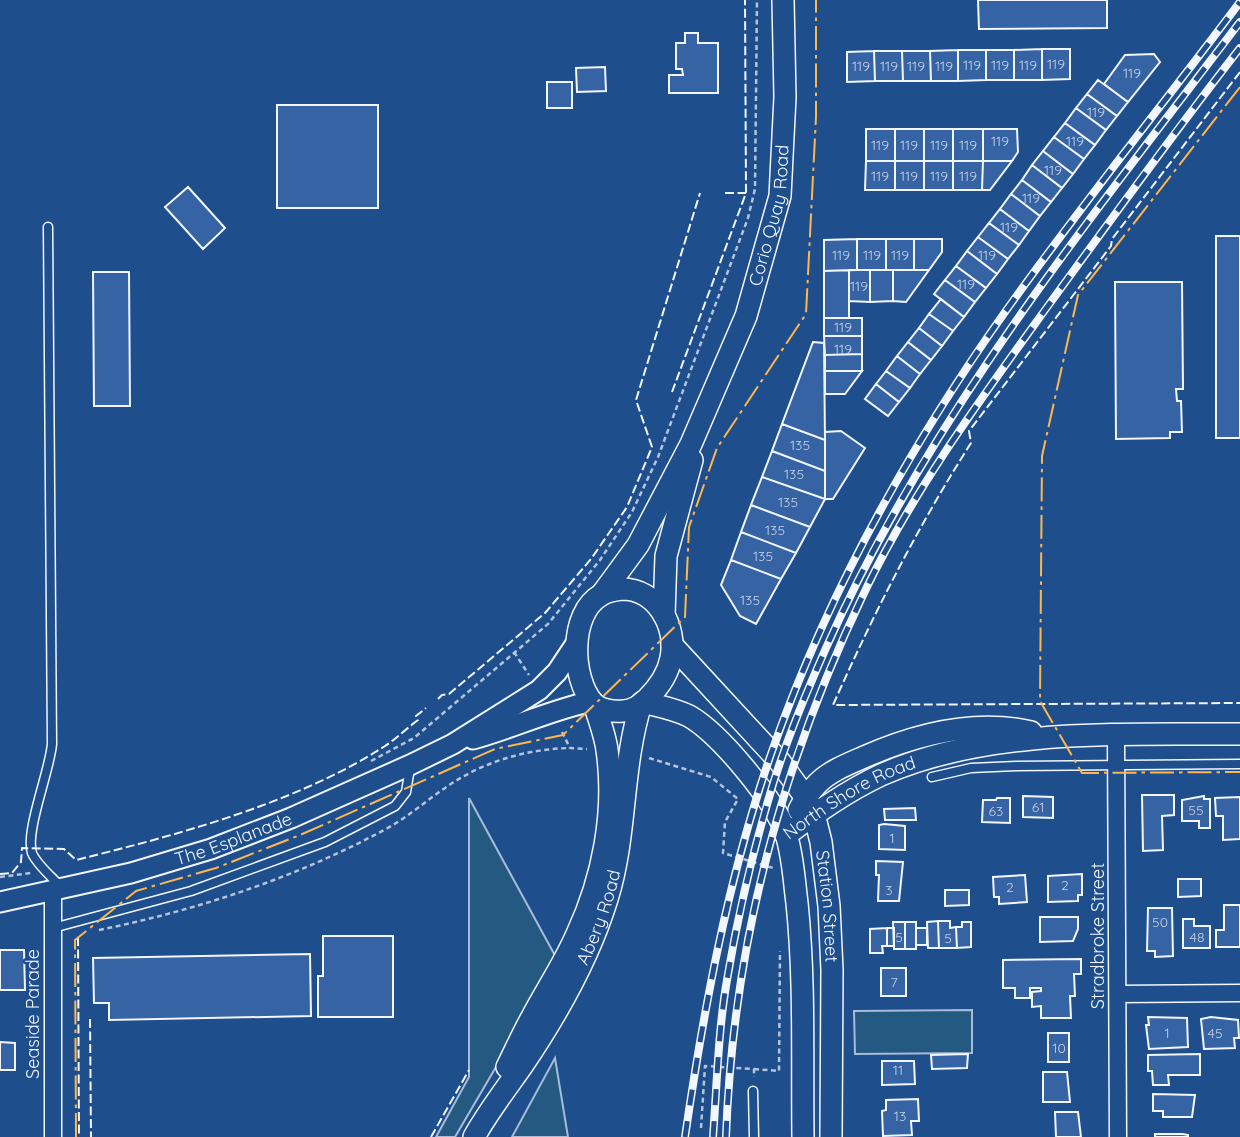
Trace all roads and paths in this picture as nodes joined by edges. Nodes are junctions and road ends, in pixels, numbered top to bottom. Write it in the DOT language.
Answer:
graph roads {
  1 [pos="757,0"];
  2 [pos="783,0"];
  3 [pos="48,228"];
  4 [pos="703,420"];
  5 [pos="601,594"];
  6 [pos="664,615"];
  7 [pos="577,642"];
  8 [pos="672,645"];
  9 [pos="514,652"];
  10 [pos="535,683"];
  11 [pos="593,703"];
  12 [pos="642,703"];
  13 [pos="562,732"];
  14 [pos="1240,734"];
  15 [pos="1116,735"];
  16 [pos="453,744"];
  17 [pos="590,750"];
  18 [pos="642,756"];
  19 [pos="365,764"];
  20 [pos="1240,764"];
  21 [pos="410,765"];
  22 [pos="1117,765"];
  23 [pos="932,777"];
  24 [pos="810,806"];
  25 [pos="786,835"];
  26 [pos="778,869"];
  27 [pos="46,870"];
  28 [pos="0,877"];
  29 [pos="58,891"];
  30 [pos="0,902"];
  31 [pos="52,929"];
  32 [pos="780,944"];
  33 [pos="1240,993"];
  34 [pos="1118,994"];
  35 [pos="754,1069"];
  36 [pos="753,1091"];
  37 [pos="492,1105"];
  38 [pos="701,1128"];
  39 [pos="53,1137"];
  40 [pos="474,1137"];
  41 [pos="754,1137"];
  42 [pos="803,1137"];
  43 [pos="831,1137"];
  44 [pos="1118,1137"];
  1 -- 9 [label="path"];
  2 -- 4 [label="main road, Corio Quay Road"];
  3 -- 27 [label="lane"];
  4 -- 5 [label="main road, Corio Quay Road"];
  4 -- 6 [label="main road, Corio Quay Road"];
  5 -- 6 [label="main road"];
  5 -- 7 [label="main road"];
  6 -- 8 [label="main road"];
  7 -- 11 [label="main road"];
  7 -- 16 [label="street, The Esplanade"];
  8 -- 12 [label="main road"];
  8 -- 24 [label="main road, Station Street"];
  9 -- 10 [label="path"];
  9 -- 19 [label="path"];
  11 -- 12 [label="main road"];
  11 -- 16 [label="street, The Esplanade"];
  11 -- 37 [label="main road, Abery Road"];
  12 -- 25 [label="main road, Station Street"];
  12 -- 37 [label="main road, Abery Road"];
  13 -- 17 [label="path"];
  14 -- 15 [label="main road, North Shore Road"];
  15 -- 22 [label="street, Stradbroke Street"];
  15 -- 24 [label="main road, North Shore Road"];
  16 -- 21 [label="street, The Esplanade"];
  18 -- 26 [label="path"];
  20 -- 22 [label="lane, North Shore Road"];
  21 -- 29 [label="street, The Esplanade"];
  21 -- 31 [label="lane"];
  22 -- 23 [label="lane, North Shore Road"];
  22 -- 34 [label="street, Stradbroke Street"];
  24 -- 25 [label="main road, North Shore Road"];
  24 -- 43 [label="main road, Station Street"];
  25 -- 42 [label="main road, Station Street"];
  27 -- 28 [label="path"];
  27 -- 29 [label="lane"];
  29 -- 30 [label="street, The Esplanade"];
  29 -- 31 [label="street, Seaside Parade"];
  31 -- 39 [label="street, Seaside Parade"];
  32 -- 35 [label="path"];
  33 -- 34 [label="street"];
  34 -- 44 [label="street, Stradbroke Street"];
  35 -- 36 [label="path"];
  35 -- 38 [label="path"];
  36 -- 41 [label="lane"];
  37 -- 40 [label="main road, Abery Road"];
}
